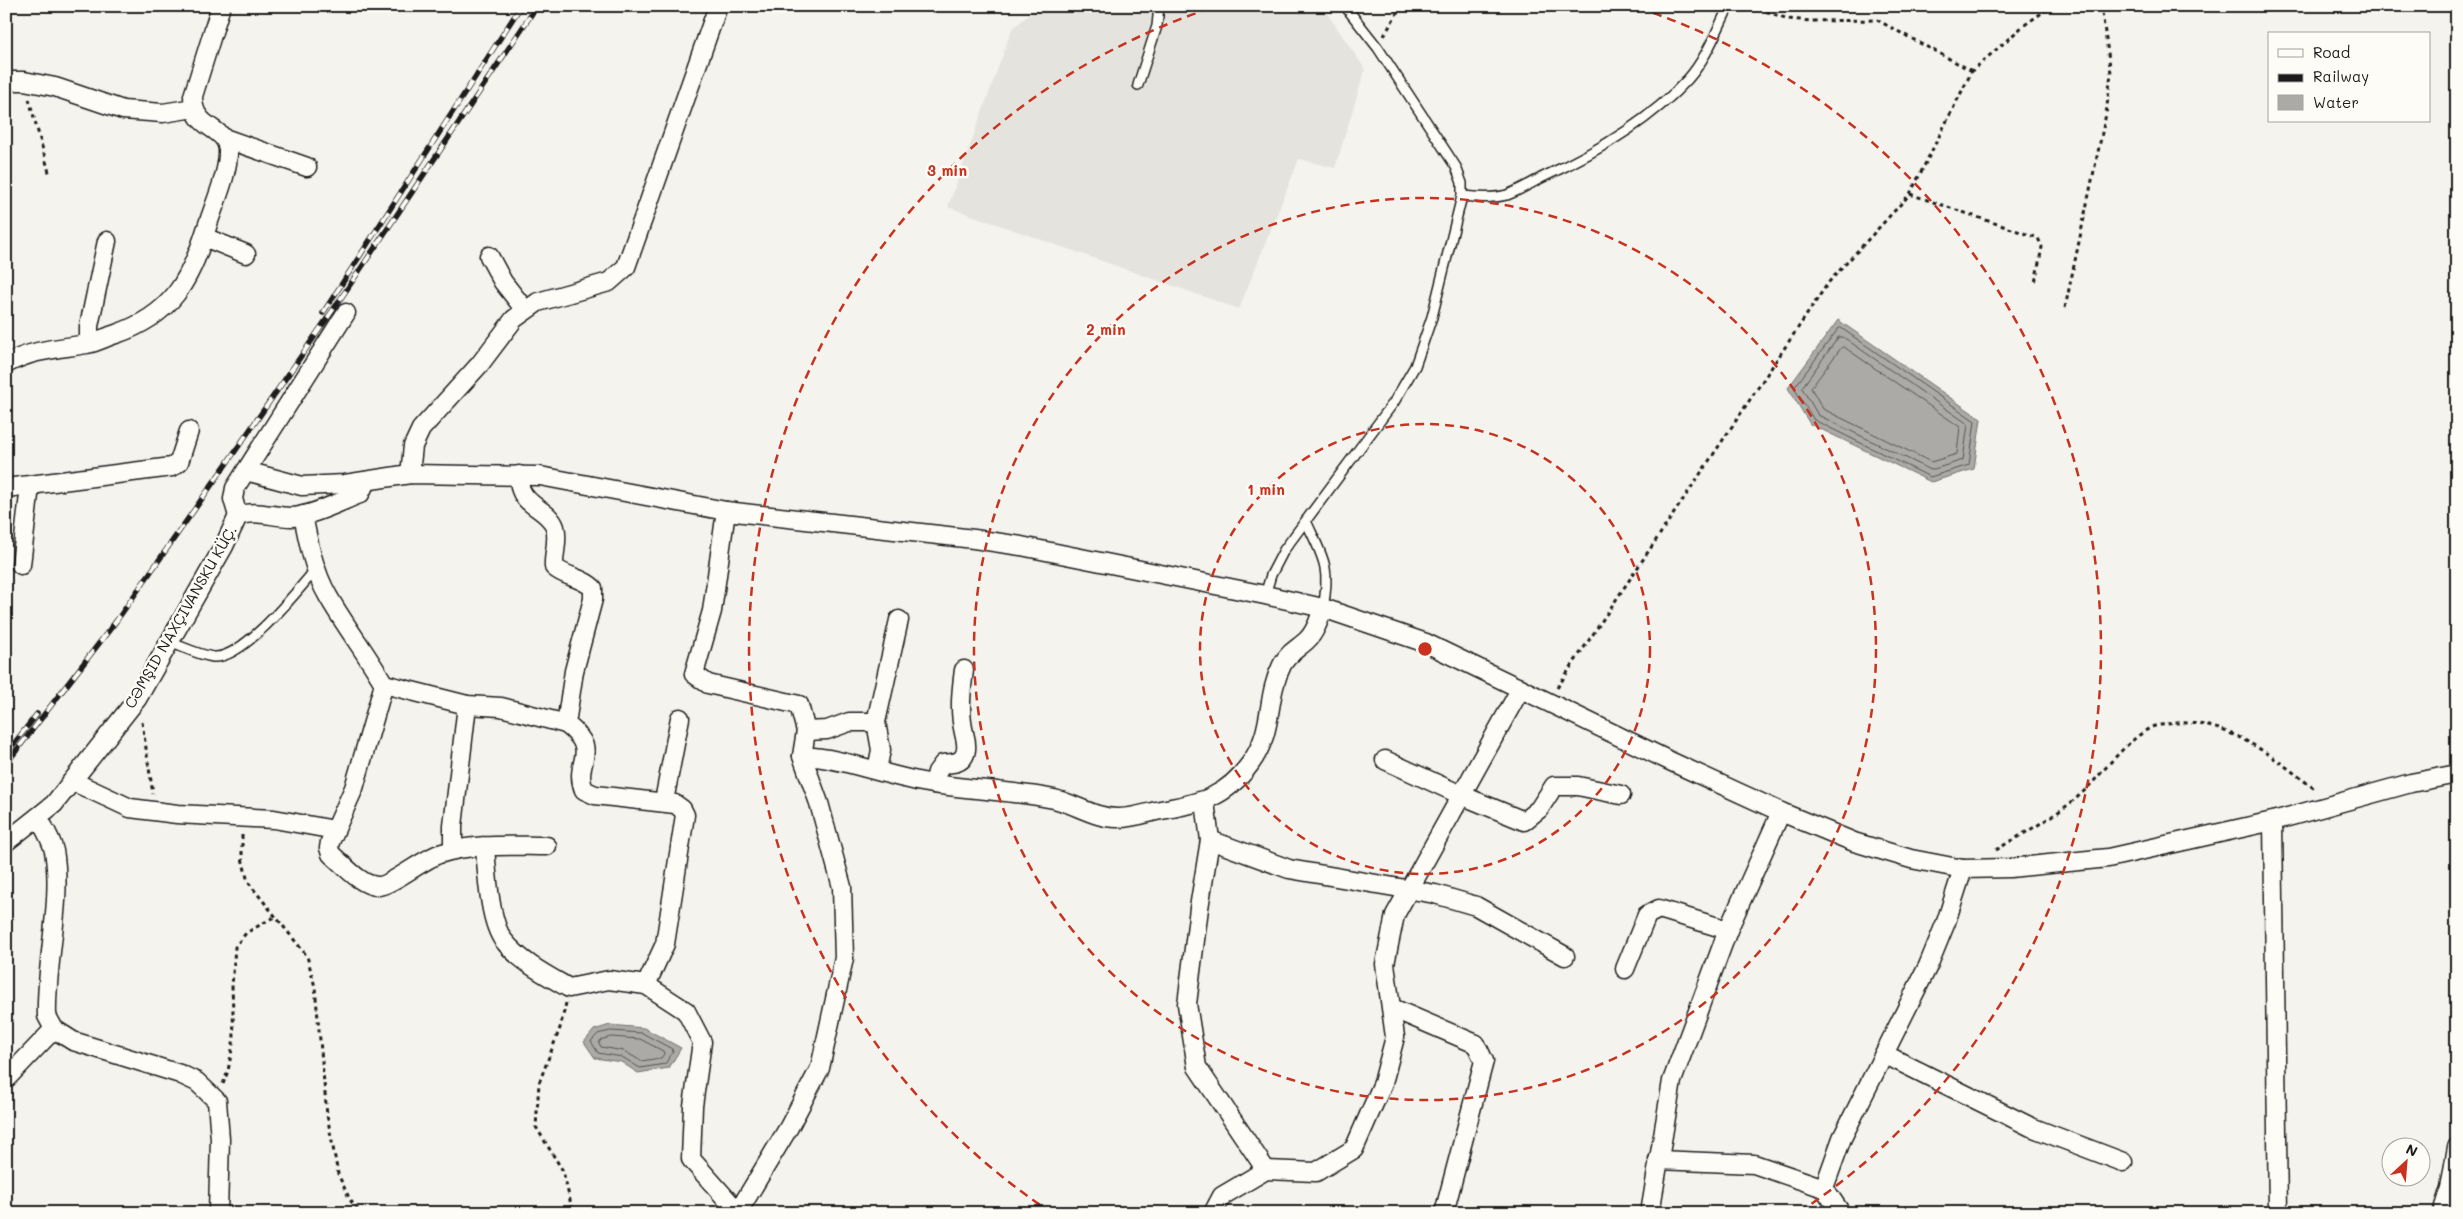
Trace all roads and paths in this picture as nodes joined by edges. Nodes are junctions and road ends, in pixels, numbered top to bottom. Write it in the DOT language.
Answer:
graph roads {
  1 [pos="221,6"];
  2 [pos="718,6"];
  3 [pos="1159,6"];
  4 [pos="1344,6"];
  5 [pos="1401,6"];
  6 [pos="1729,6"];
  7 [pos="1751,6"];
  8 [pos="2052,6"];
  9 [pos="2101,6"];
  10 [pos="1378,48"];
  11 [pos="1972,71"];
  12 [pos="6,81"];
  13 [pos="24,81"];
  14 [pos="1138,85"];
  15 [pos="194,108"];
  16 [pos="224,138"];
  17 [pos="307,166"];
  18 [pos="50,176"];
  19 [pos="1910,194"];
  20 [pos="1462,196"];
  21 [pos="204,237"];
  22 [pos="107,241"];
  23 [pos="246,254"];
  24 [pos="489,256"];
  25 [pos="2034,284"];
  26 [pos="2065,308"];
  27 [pos="525,310"];
  28 [pos="346,313"];
  29 [pos="89,344"];
  30 [pos="6,364"];
  31 [pos="189,431"];
  32 [pos="246,472"];
  33 [pos="410,474"];
  34 [pos="519,475"];
  35 [pos="366,481"];
  36 [pos="30,486"];
  37 [pos="6,488"];
  38 [pos="726,512"];
  39 [pos="303,515"];
  40 [pos="238,516"];
  41 [pos="1306,521"];
  42 [pos="21,565"];
  43 [pos="316,569"];
  44 [pos="1265,595"];
  45 [pos="1323,608"];
  46 [pos="899,620"];
  47 [pos="169,642"];
  48 [pos="964,670"];
  49 [pos="384,684"];
  50 [pos="1520,688"];
  51 [pos="137,699"];
  52 [pos="1548,701"];
  53 [pos="467,705"];
  54 [pos="680,718"];
  55 [pos="876,722"];
  56 [pos="566,724"];
  57 [pos="806,731"];
  58 [pos="802,756"];
  59 [pos="1384,760"];
  60 [pos="877,770"];
  61 [pos="2457,774"];
  62 [pos="72,781"];
  63 [pos="934,784"];
  64 [pos="1621,794"];
  65 [pos="1460,795"];
  66 [pos="664,801"];
  67 [pos="1206,802"];
  68 [pos="2334,804"];
  69 [pos="155,811"];
  70 [pos="1781,812"];
  71 [pos="38,817"];
  72 [pos="242,819"];
  73 [pos="2273,821"];
  74 [pos="335,830"];
  75 [pos="1210,840"];
  76 [pos="6,842"];
  77 [pos="547,846"];
  78 [pos="485,847"];
  79 [pos="453,850"];
  80 [pos="1963,869"];
  81 [pos="1409,890"];
  82 [pos="274,917"];
  83 [pos="1728,930"];
  84 [pos="1565,956"];
  85 [pos="1625,968"];
  86 [pos="646,985"];
  87 [pos="570,988"];
  88 [pos="1392,1008"];
  89 [pos="54,1029"];
  90 [pos="1884,1054"];
  91 [pos="6,1079"];
  92 [pos="217,1101"];
  93 [pos="2457,1147"];
  94 [pos="1658,1160"];
  95 [pos="2123,1162"];
  96 [pos="1266,1170"];
  97 [pos="1824,1188"];
  98 [pos="738,1212"];
  99 [pos="218,1213"];
  100 [pos="361,1213"];
  101 [pos="574,1213"];
  102 [pos="1213,1213"];
  103 [pos="1444,1213"];
  104 [pos="1650,1213"];
  105 [pos="1841,1213"];
  106 [pos="2278,1213"];
  107 [pos="2442,1213"];
  1 -- 15 [label="street"];
  2 -- 27 [label="street"];
  3 -- 14 [label="lane"];
  4 -- 10 [label="lane"];
  5 -- 10 [label="path"];
  6 -- 20 [label="lane"];
  7 -- 11 [label="path"];
  8 -- 11 [label="path"];
  9 -- 26 [label="path"];
  10 -- 20 [label="lane"];
  11 -- 19 [label="path"];
  12 -- 13 [label="street"];
  13 -- 15 [label="street"];
  13 -- 18 [label="path"];
  15 -- 16 [label="street"];
  16 -- 17 [label="street"];
  16 -- 21 [label="street"];
  19 -- 25 [label="path"];
  19 -- 52 [label="path"];
  20 -- 41 [label="lane"];
  21 -- 23 [label="street"];
  21 -- 29 [label="street"];
  22 -- 29 [label="street"];
  24 -- 27 [label="street"];
  27 -- 33 [label="street"];
  28 -- 32 [label="street"];
  29 -- 30 [label="street"];
  31 -- 36 [label="street"];
  32 -- 35 [label="street"];
  32 -- 40 [label="street"];
  33 -- 34 [label="street"];
  33 -- 35 [label="street"];
  34 -- 38 [label="street"];
  34 -- 56 [label="street"];
  35 -- 39 [label="street"];
  36 -- 37 [label="street"];
  36 -- 42 [label="street"];
  38 -- 44 [label="street"];
  38 -- 57 [label="street"];
  39 -- 40 [label="street"];
  39 -- 43 [label="street"];
  40 -- 47 [label="street"];
  41 -- 44 [label="lane"];
  41 -- 45 [label="lane"];
  43 -- 47 [label="lane"];
  43 -- 49 [label="street"];
  44 -- 45 [label="street"];
  45 -- 50 [label="street"];
  45 -- 67 [label="street"];
  46 -- 55 [label="street"];
  47 -- 51 [label="street"];
  48 -- 63 [label="street"];
  49 -- 53 [label="street"];
  49 -- 74 [label="street"];
  50 -- 52 [label="street"];
  50 -- 65 [label="street"];
  51 -- 62 [label="street"];
  51 -- 69 [label="path"];
  52 -- 70 [label="street"];
  53 -- 56 [label="street"];
  53 -- 79 [label="street"];
  54 -- 66 [label="street"];
  55 -- 57 [label="street"];
  55 -- 60 [label="street"];
  56 -- 66 [label="street"];
  57 -- 58 [label="street"];
  58 -- 60 [label="street"];
  58 -- 98 [label="street"];
  59 -- 65 [label="street"];
  60 -- 63 [label="street"];
  61 -- 68 [label="street"];
  62 -- 69 [label="street"];
  62 -- 71 [label="street"];
  63 -- 67 [label="street"];
  64 -- 65 [label="street"];
  65 -- 81 [label="street"];
  66 -- 86 [label="street"];
  67 -- 75 [label="street"];
  68 -- 73 [label="street"];
  68 -- 80 [label="path"];
  69 -- 72 [label="street"];
  70 -- 80 [label="street"];
  70 -- 83 [label="street"];
  71 -- 76 [label="street"];
  71 -- 89 [label="street"];
  72 -- 74 [label="street"];
  72 -- 82 [label="path"];
  73 -- 80 [label="street"];
  73 -- 106 [label="street"];
  74 -- 79 [label="street"];
  75 -- 81 [label="street"];
  75 -- 96 [label="street"];
  77 -- 78 [label="street"];
  78 -- 79 [label="street"];
  78 -- 87 [label="street"];
  80 -- 90 [label="street"];
  81 -- 84 [label="street"];
  81 -- 88 [label="street"];
  82 -- 92 [label="path"];
  82 -- 100 [label="path"];
  83 -- 85 [label="street"];
  83 -- 94 [label="street"];
  86 -- 87 [label="street"];
  86 -- 98 [label="street"];
  87 -- 101 [label="path"];
  88 -- 96 [label="street"];
  88 -- 103 [label="street"];
  89 -- 91 [label="street"];
  89 -- 92 [label="street"];
  90 -- 95 [label="street"];
  90 -- 97 [label="street"];
  92 -- 99 [label="street"];
  93 -- 107 [label="street"];
  94 -- 97 [label="street"];
  94 -- 104 [label="street"];
  96 -- 102 [label="street"];
  97 -- 105 [label="street"];
}
